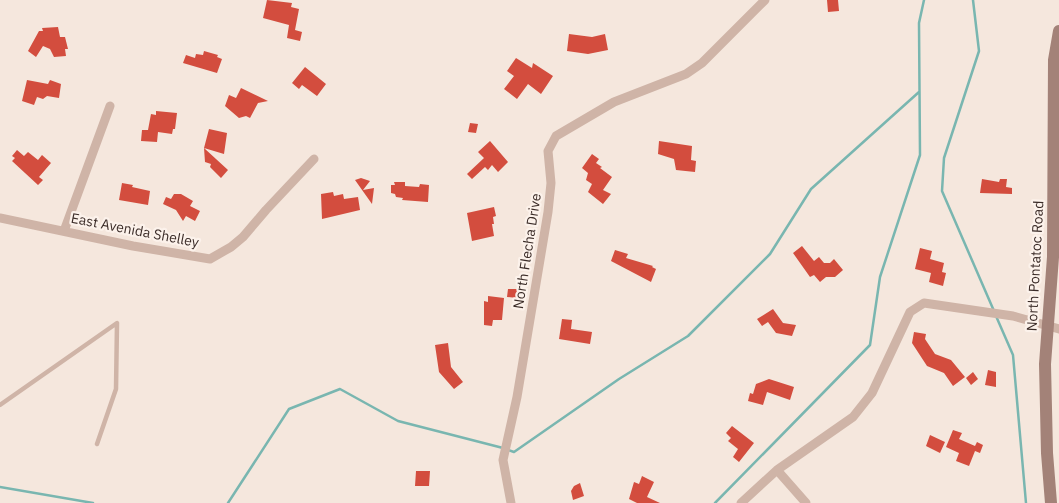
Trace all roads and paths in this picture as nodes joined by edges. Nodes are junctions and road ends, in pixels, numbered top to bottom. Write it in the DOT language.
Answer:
graph roads {
  1 [pos="766,0"];
  2 [pos="1059,30"];
  3 [pos="110,106"];
  4 [pos="314,159"];
  5 [pos="0,218"];
  6 [pos="64,231"];
  7 [pos="1053,328"];
  8 [pos="0,405"];
  9 [pos="97,444"];
  10 [pos="777,470"];
  11 [pos="511,503"];
  12 [pos="741,503"];
  13 [pos="806,503"];
  14 [pos="1051,503"];
  1 -- 11 [label="street, North Flecha Drive"];
  2 -- 7 [label="street, North Pontatoc Road"];
  3 -- 6 [label="street"];
  4 -- 6 [label="street, East Avenida Shelley"];
  5 -- 6 [label="street, East Avenida Shelley"];
  7 -- 10 [label="street"];
  7 -- 14 [label="street, North Pontatoc Road"];
  8 -- 9 [label="lane"];
  10 -- 12 [label="street"];
  10 -- 13 [label="street"];
}
